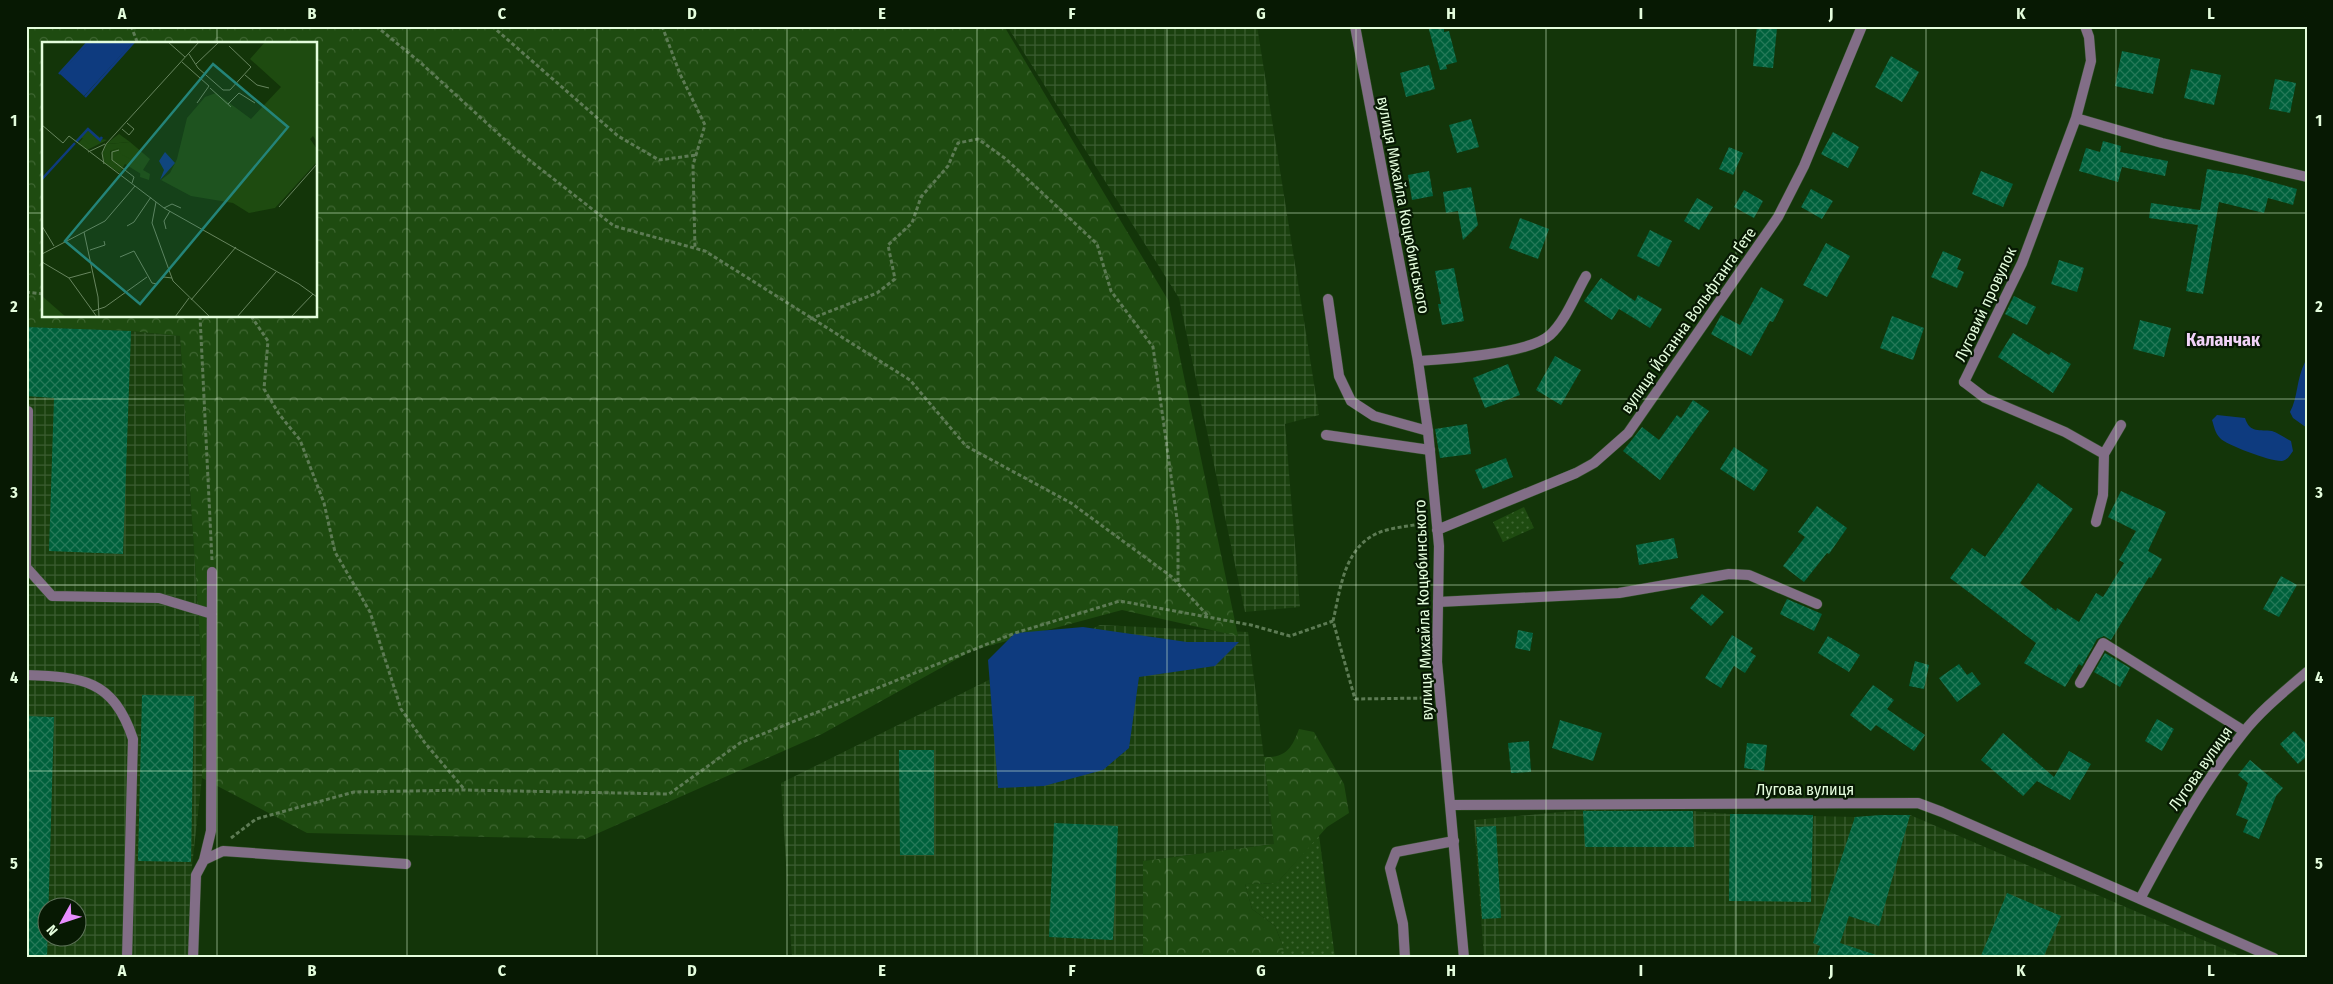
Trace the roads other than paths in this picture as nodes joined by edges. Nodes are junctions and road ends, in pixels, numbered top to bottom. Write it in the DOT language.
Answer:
graph roads {
  1 [pos="1355,26"];
  2 [pos="1862,26"];
  3 [pos="2085,26"];
  4 [pos="2076,118"];
  5 [pos="2307,177"];
  6 [pos="1586,276"];
  7 [pos="1328,298"];
  8 [pos="1418,361"];
  9 [pos="28,411"];
  10 [pos="2121,425"];
  11 [pos="1428,431"];
  12 [pos="1326,435"];
  13 [pos="1430,450"];
  14 [pos="2104,454"];
  15 [pos="2096,522"];
  16 [pos="1436,525"];
  17 [pos="212,572"];
  18 [pos="1438,602"];
  19 [pos="1817,604"];
  20 [pos="212,614"];
  21 [pos="2307,672"];
  22 [pos="26,675"];
  23 [pos="2080,683"];
  24 [pos="2244,731"];
  25 [pos="1450,805"];
  26 [pos="1454,842"];
  27 [pos="204,860"];
  28 [pos="406,864"];
  29 [pos="2140,899"];
  30 [pos="127,958"];
  31 [pos="193,958"];
  32 [pos="1405,958"];
  33 [pos="1464,958"];
  34 [pos="2274,958"];
  1 -- 8 [label="street, вулиця Михайла Коцюбинського"];
  2 -- 16 [label="street, вулиця Йоганна Вольфганга Ґете"];
  3 -- 4 [label="street, Луговий провулок"];
  4 -- 5 [label="street"];
  4 -- 14 [label="street, Луговий провулок"];
  6 -- 8 [label="street"];
  7 -- 11 [label="street"];
  8 -- 11 [label="street, вулиця Михайла Коцюбинського"];
  9 -- 20 [label="street"];
  10 -- 14 [label="street"];
  11 -- 13 [label="street, вулиця Михайла Коцюбинського"];
  12 -- 13 [label="street"];
  13 -- 16 [label="street, вулиця Михайла Коцюбинського"];
  14 -- 15 [label="street"];
  16 -- 18 [label="street, вулиця Михайла Коцюбинського"];
  17 -- 20 [label="street"];
  18 -- 19 [label="street"];
  18 -- 25 [label="street, вулиця Михайла Коцюбинського"];
  20 -- 27 [label="street"];
  21 -- 24 [label="street, Лугова вулиця"];
  22 -- 30 [label="street"];
  23 -- 24 [label="street"];
  24 -- 29 [label="street, Лугова вулиця"];
  25 -- 26 [label="street, вулиця Михайла Коцюбинського"];
  25 -- 29 [label="street, Лугова вулиця"];
  26 -- 32 [label="street"];
  26 -- 33 [label="street, вулиця Михайла Коцюбинського"];
  27 -- 28 [label="street"];
  27 -- 31 [label="street"];
  29 -- 34 [label="street, Лугова вулиця"];
}
